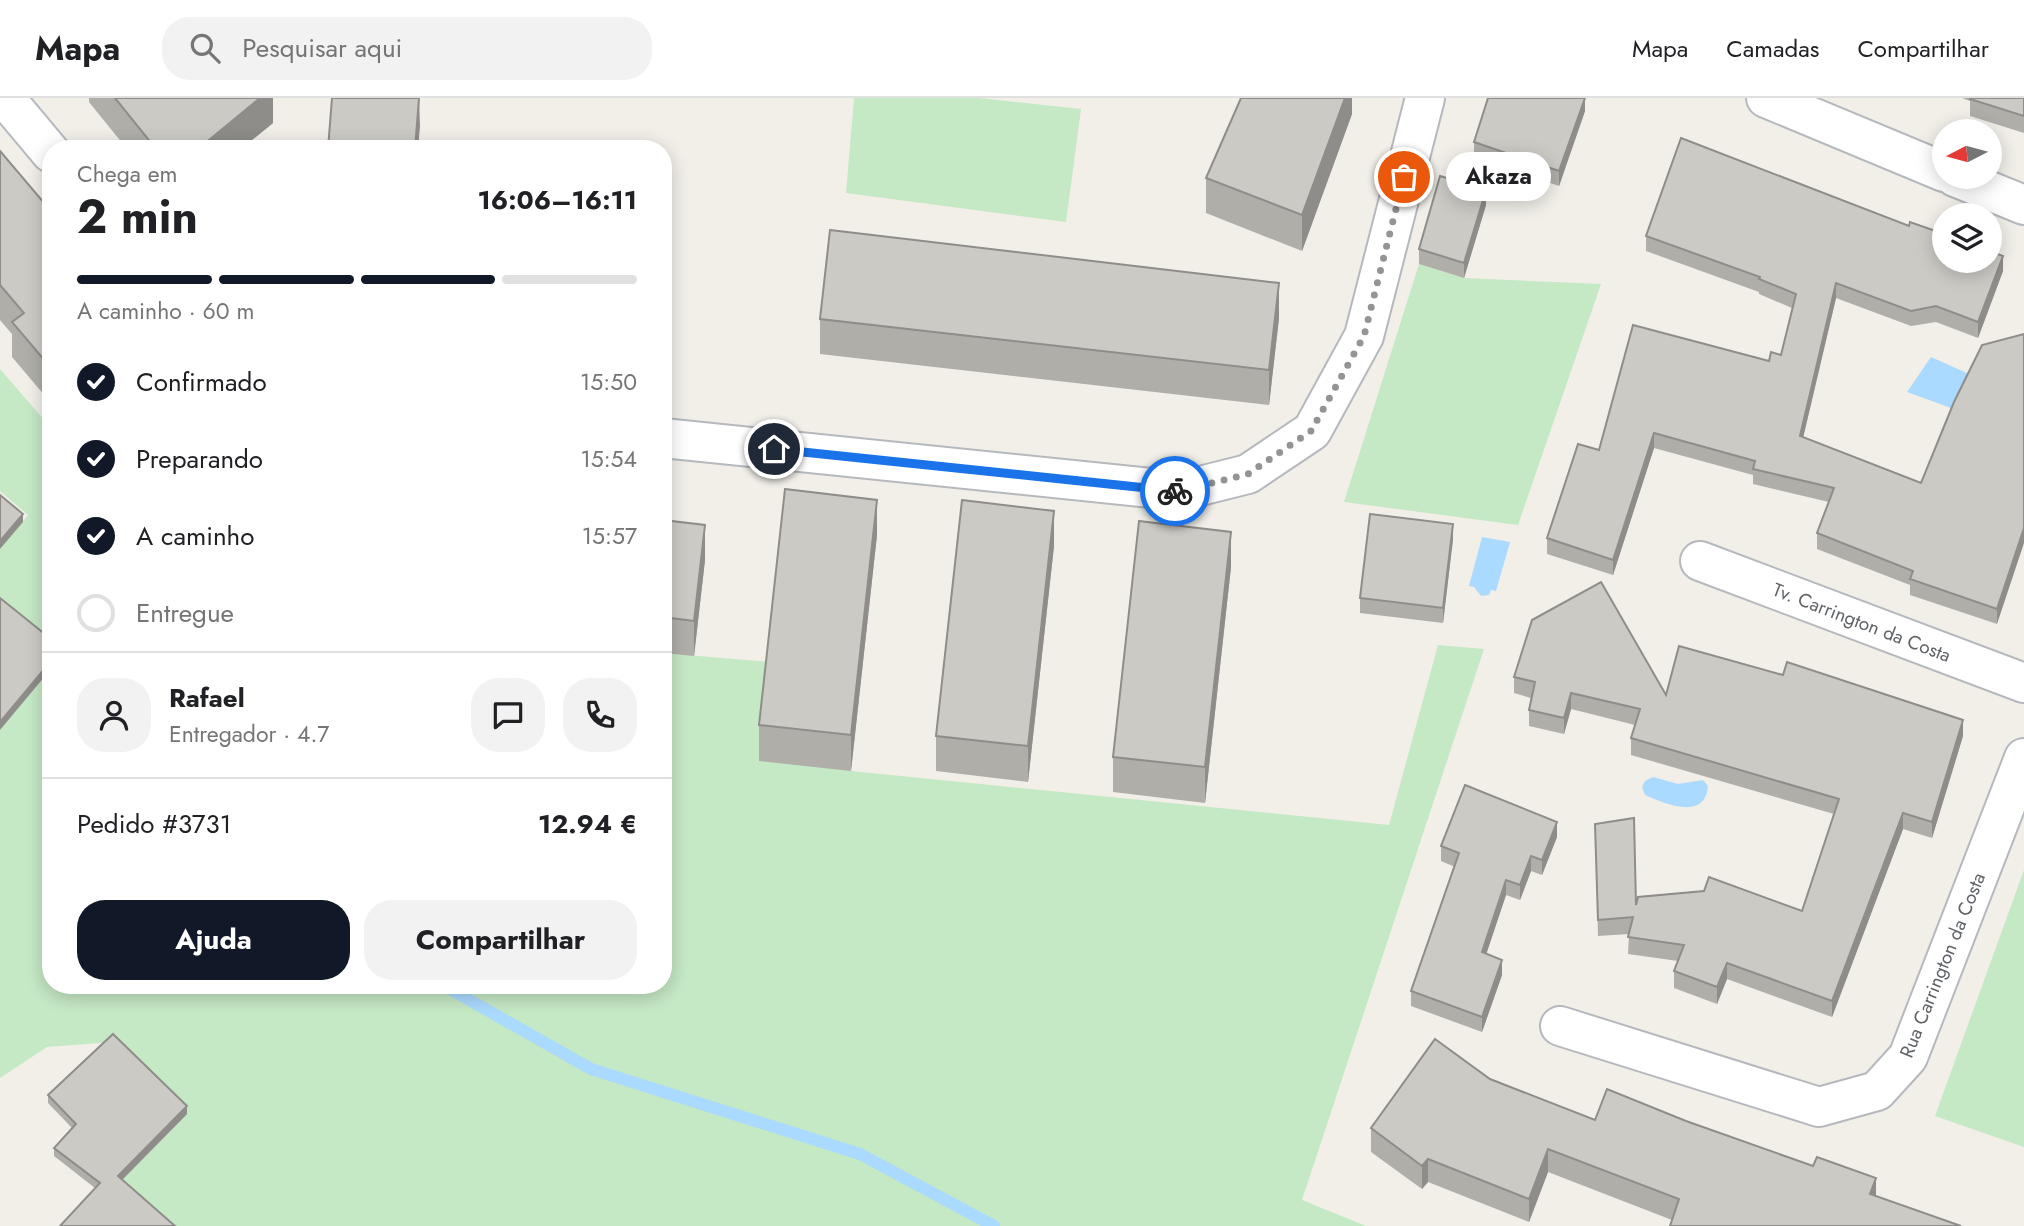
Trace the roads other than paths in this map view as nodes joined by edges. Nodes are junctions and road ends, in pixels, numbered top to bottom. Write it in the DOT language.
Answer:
graph roads {
  1 [pos="5,98"];
  2 [pos="1425,98"];
  3 [pos="1766,98"];
  4 [pos="42,142"];
  5 [pos="1932,167"];
  6 [pos="1985,189"];
  7 [pos="2024,205"];
  8 [pos="672,439"];
  9 [pos="1700,561"];
  10 [pos="2024,683"];
  11 [pos="2024,758"];
  12 [pos="1560,1026"];
  1 -- 4 [label="street"];
  2 -- 8 [label="street"];
  3 -- 5 [label="street"];
  6 -- 7 [label="street"];
  9 -- 10 [label="street, Tv. Carrington da Costa"];
  11 -- 12 [label="street, Rua Carrington da Costa"];
}
